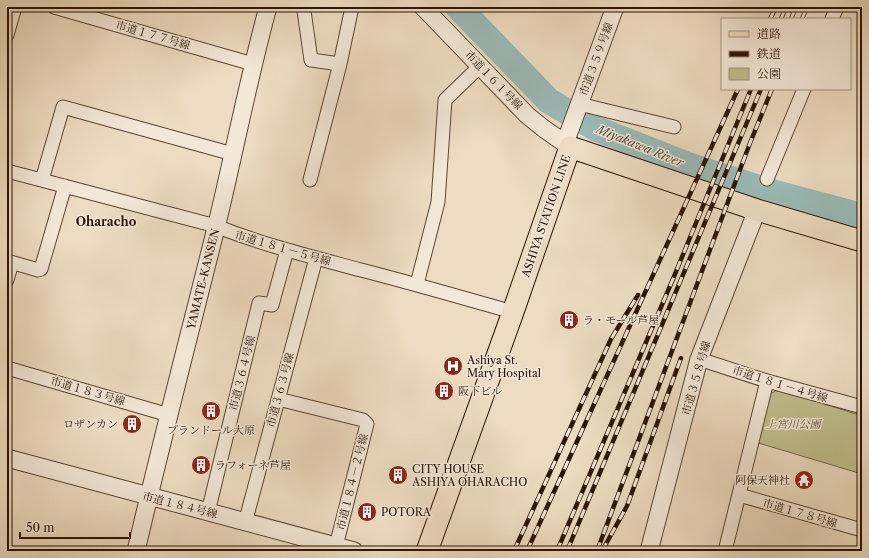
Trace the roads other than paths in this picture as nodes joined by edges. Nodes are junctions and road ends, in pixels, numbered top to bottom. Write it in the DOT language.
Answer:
graph roads {
  1 [pos="15,7"];
  2 [pos="54,7"];
  3 [pos="268,7"];
  4 [pos="305,7"];
  5 [pos="352,7"];
  6 [pos="422,7"];
  7 [pos="615,7"];
  8 [pos="837,7"];
  9 [pos="832,18"];
  10 [pos="7,34"];
  11 [pos="253,64"];
  12 [pos="340,64"];
  13 [pos="480,66"];
  14 [pos="804,90"];
  15 [pos="576,114"];
  16 [pos="674,127"];
  17 [pos="568,145"];
  18 [pos="232,154"];
  19 [pos="7,171"];
  20 [pos="767,179"];
  21 [pos="42,180"];
  22 [pos="310,180"];
  23 [pos="65,186"];
  24 [pos="757,210"];
  25 [pos="216,226"];
  26 [pos="862,241"];
  27 [pos="288,250"];
  28 [pos="316,258"];
  29 [pos="9,262"];
  30 [pos="7,280"];
  31 [pos="417,284"];
  32 [pos="513,312"];
  33 [pos="699,359"];
  34 [pos="7,368"];
  35 [pos="767,381"];
  36 [pos="278,399"];
  37 [pos="862,407"];
  38 [pos="169,415"];
  39 [pos="7,458"];
  40 [pos="738,495"];
  41 [pos="149,497"];
  42 [pos="208,512"];
  43 [pos="245,523"];
  44 [pos="862,530"];
  45 [pos="336,546"];
  46 [pos="136,551"];
  47 [pos="354,551"];
  48 [pos="427,551"];
  49 [pos="649,551"];
  50 [pos="725,551"];
  1 -- 10 [label="street"];
  2 -- 11 [label="street, 市道１７７号線"];
  3 -- 11 [label="street, YAMATE-KANSEN"];
  4 -- 12 [label="street"];
  5 -- 12 [label="street"];
  6 -- 13 [label="street, 市道１６１号線"];
  7 -- 15 [label="street, 市道３５９号線"];
  8 -- 9 [label="street"];
  11 -- 18 [label="street, YAMATE-KANSEN"];
  12 -- 22 [label="street"];
  13 -- 17 [label="street, 市道１６１号線"];
  13 -- 31 [label="street"];
  14 -- 20 [label="street"];
  15 -- 16 [label="street"];
  15 -- 17 [label="street, 市道３５９号線"];
  17 -- 24 [label="main road, ASHIYA STATION LINE"];
  17 -- 32 [label="main road, ASHIYA STATION LINE"];
  18 -- 21 [label="street"];
  18 -- 25 [label="street, YAMATE-KANSEN"];
  19 -- 21 [label="street, 市道１８１－５号線"];
  21 -- 23 [label="street, 市道１８１－５号線"];
  23 -- 25 [label="street, 市道１８１－５号線"];
  23 -- 29 [label="street"];
  24 -- 26 [label="main road, ASHIYA STATION LINE"];
  24 -- 33 [label="street, 市道３５８号線"];
  25 -- 27 [label="street, 市道１８１－５号線"];
  25 -- 38 [label="street, YAMATE-KANSEN"];
  27 -- 28 [label="street, 市道１８１－５号線"];
  27 -- 42 [label="street, 市道３６４号線"];
  28 -- 31 [label="street, 市道１８１－５号線"];
  28 -- 36 [label="street, 市道３６３号線"];
  29 -- 30 [label="street"];
  31 -- 32 [label="street, 市道１８１－５号線"];
  32 -- 48 [label="main road, ASHIYA STATION LINE"];
  33 -- 35 [label="street, 市道１８１－４号線"];
  33 -- 49 [label="street, 市道３５８号線"];
  34 -- 38 [label="street, 市道１８３号線"];
  35 -- 37 [label="street, 市道１８１－４号線"];
  35 -- 40 [label="street"];
  36 -- 43 [label="street, 市道３６３号線"];
  36 -- 45 [label="street, 市道１８４－２号線"];
  38 -- 41 [label="street, YAMATE-KANSEN"];
  39 -- 41 [label="street, 市道１８４号線"];
  40 -- 44 [label="street, 市道１７８号線"];
  40 -- 50 [label="street"];
  41 -- 42 [label="street, 市道１８４号線"];
  41 -- 46 [label="street, YAMATE-KANSEN"];
  42 -- 43 [label="street, 市道１８４号線"];
  43 -- 45 [label="street, 市道１８４号線"];
  45 -- 47 [label="street, 市道１８４号線"];
}
